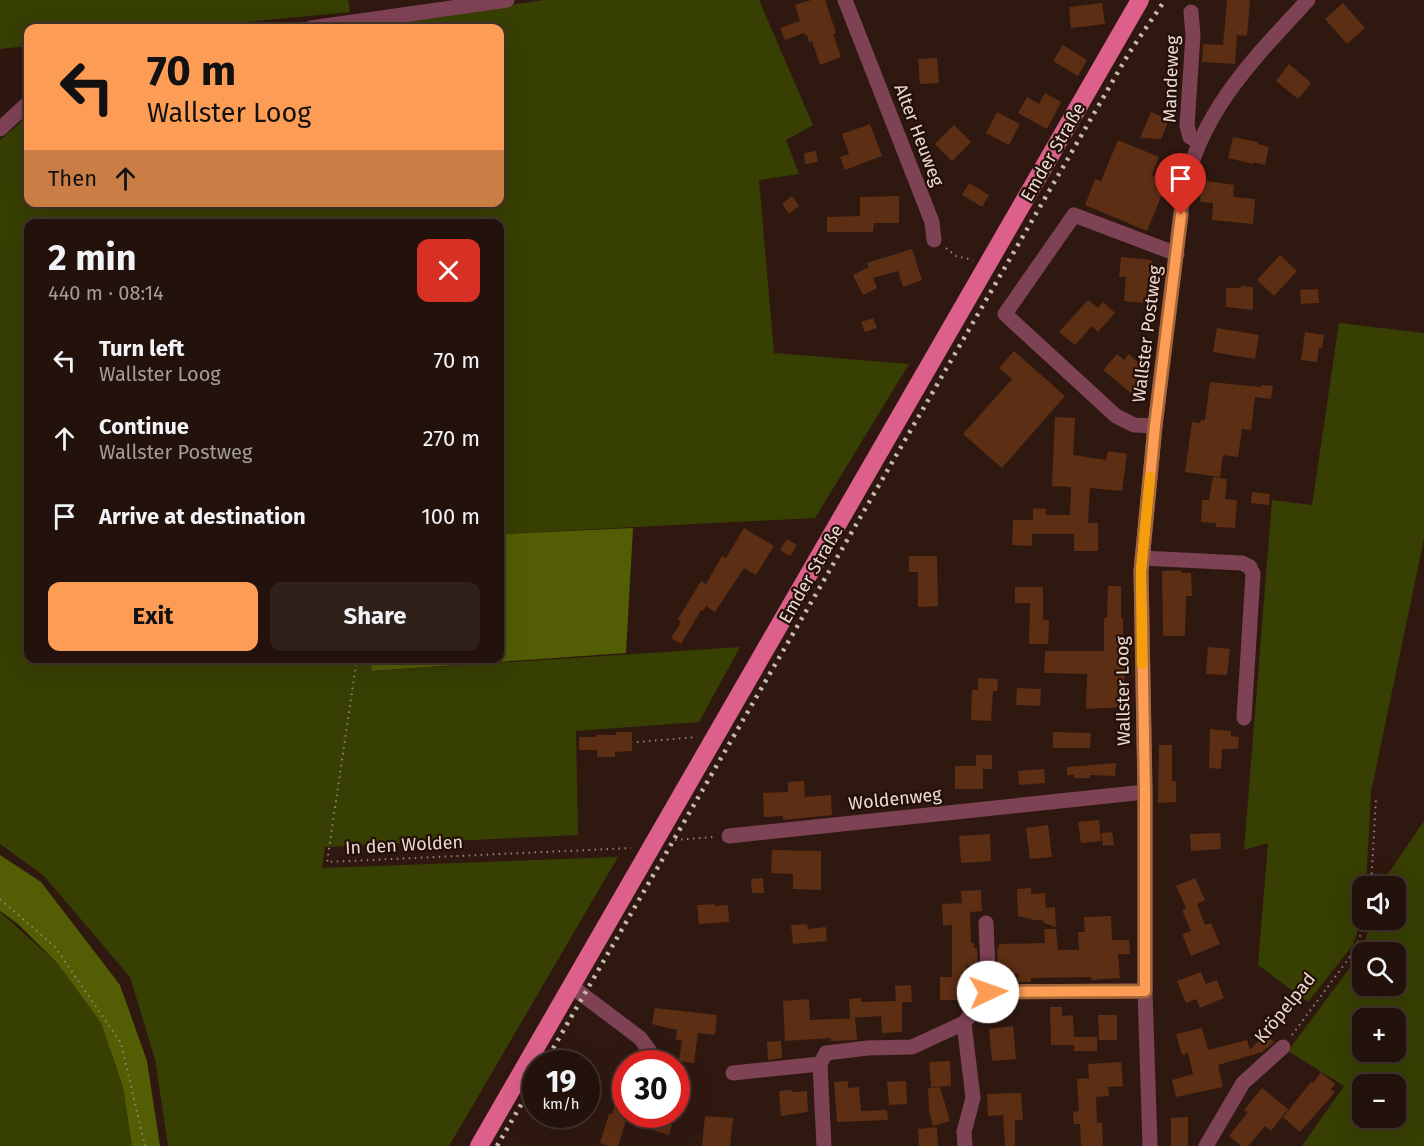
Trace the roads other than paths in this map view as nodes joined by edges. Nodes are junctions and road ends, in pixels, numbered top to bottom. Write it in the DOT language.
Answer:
graph roads {
  1 [pos="507,0"];
  2 [pos="845,0"];
  3 [pos="1140,0"];
  4 [pos="1308,0"];
  5 [pos="1191,12"];
  6 [pos="339,24"];
  7 [pos="24,107"];
  8 [pos="0,129"];
  9 [pos="1199,142"];
  10 [pos="934,240"];
  11 [pos="1177,254"];
  12 [pos="1155,426"];
  13 [pos="1142,558"];
  14 [pos="1244,718"];
  15 [pos="1145,792"];
  16 [pos="729,836"];
  17 [pos="986,923"];
  18 [pos="571,987"];
  19 [pos="1145,991"];
  20 [pos="988,992"];
  21 [pos="964,1023"];
  22 [pos="1283,1047"];
  23 [pos="649,1050"];
  24 [pos="820,1064"];
  25 [pos="733,1072"];
  26 [pos="479,1146"];
  27 [pos="824,1146"];
  28 [pos="965,1146"];
  29 [pos="1150,1146"];
  30 [pos="1206,1146"];
  1 -- 6 [label="street"];
  2 -- 10 [label="street, Alter Heuweg"];
  3 -- 18 [label="main road, Emder Straße"];
  4 -- 9 [label="street, Wallster Postweg"];
  5 -- 9 [label="street, Mandeweg"];
  7 -- 8 [label="street"];
  9 -- 11 [label="street, Wallster Postweg"];
  11 -- 12 [label="street, Wallster Postweg"];
  11 -- 12 [label="street"];
  12 -- 13 [label="street, Wallster Loog"];
  13 -- 14 [label="street"];
  13 -- 15 [label="street, Wallster Loog"];
  15 -- 16 [label="street, Woldenweg"];
  15 -- 19 [label="street, Wallster Loog"];
  17 -- 20 [label="street"];
  18 -- 23 [label="street"];
  18 -- 26 [label="main road, Emder Straße"];
  19 -- 20 [label="street"];
  19 -- 29 [label="street, Wallster Loog"];
  20 -- 21 [label="street"];
  21 -- 24 [label="street"];
  21 -- 28 [label="street"];
  22 -- 30 [label="street, Kröpelpad"];
  24 -- 25 [label="street"];
  24 -- 27 [label="street"];
}
